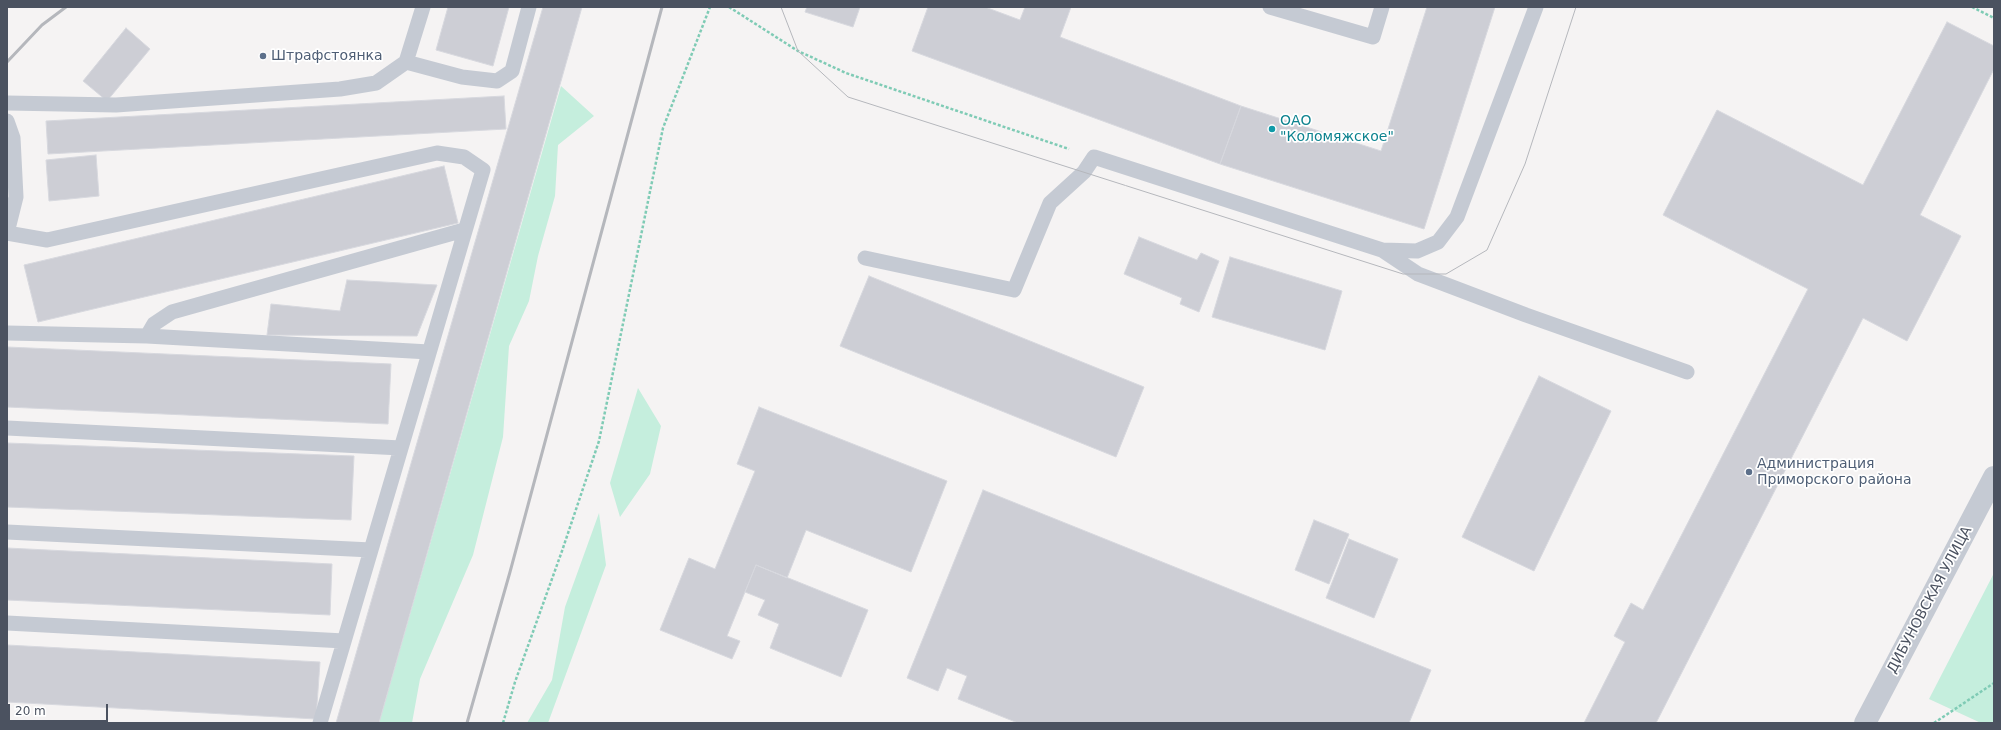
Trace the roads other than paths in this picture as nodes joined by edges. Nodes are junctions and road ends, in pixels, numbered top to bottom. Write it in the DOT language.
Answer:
graph roads {
  1 [pos="423,7"];
  2 [pos="529,7"];
  3 [pos="1270,7"];
  4 [pos="1382,7"];
  5 [pos="1536,7"];
  6 [pos="406,62"];
  7 [pos="7,103"];
  8 [pos="7,121"];
  9 [pos="464,230"];
  10 [pos="7,233"];
  11 [pos="1382,250"];
  12 [pos="865,258"];
  13 [pos="7,333"];
  14 [pos="147,336"];
  15 [pos="429,352"];
  16 [pos="1687,372"];
  17 [pos="7,428"];
  18 [pos="401,448"];
  19 [pos="1994,477"];
  20 [pos="7,532"];
  21 [pos="371,550"];
  22 [pos="7,623"];
  23 [pos="344,641"];
  24 [pos="320,723"];
  25 [pos="1865,723"];
  1 -- 6 [label="lane"];
  2 -- 6 [label="lane"];
  3 -- 4 [label="lane"];
  5 -- 11 [label="lane"];
  6 -- 7 [label="lane"];
  8 -- 10 [label="lane"];
  9 -- 10 [label="lane"];
  9 -- 14 [label="lane"];
  9 -- 15 [label="lane"];
  11 -- 12 [label="lane"];
  11 -- 16 [label="lane"];
  13 -- 14 [label="lane"];
  14 -- 15 [label="lane"];
  15 -- 18 [label="lane"];
  17 -- 18 [label="lane"];
  18 -- 21 [label="lane"];
  19 -- 25 [label="street, ДИБУНОВСКАЯ УЛИЦА"];
  20 -- 21 [label="lane"];
  21 -- 23 [label="lane"];
  22 -- 23 [label="lane"];
  23 -- 24 [label="lane"];
}
